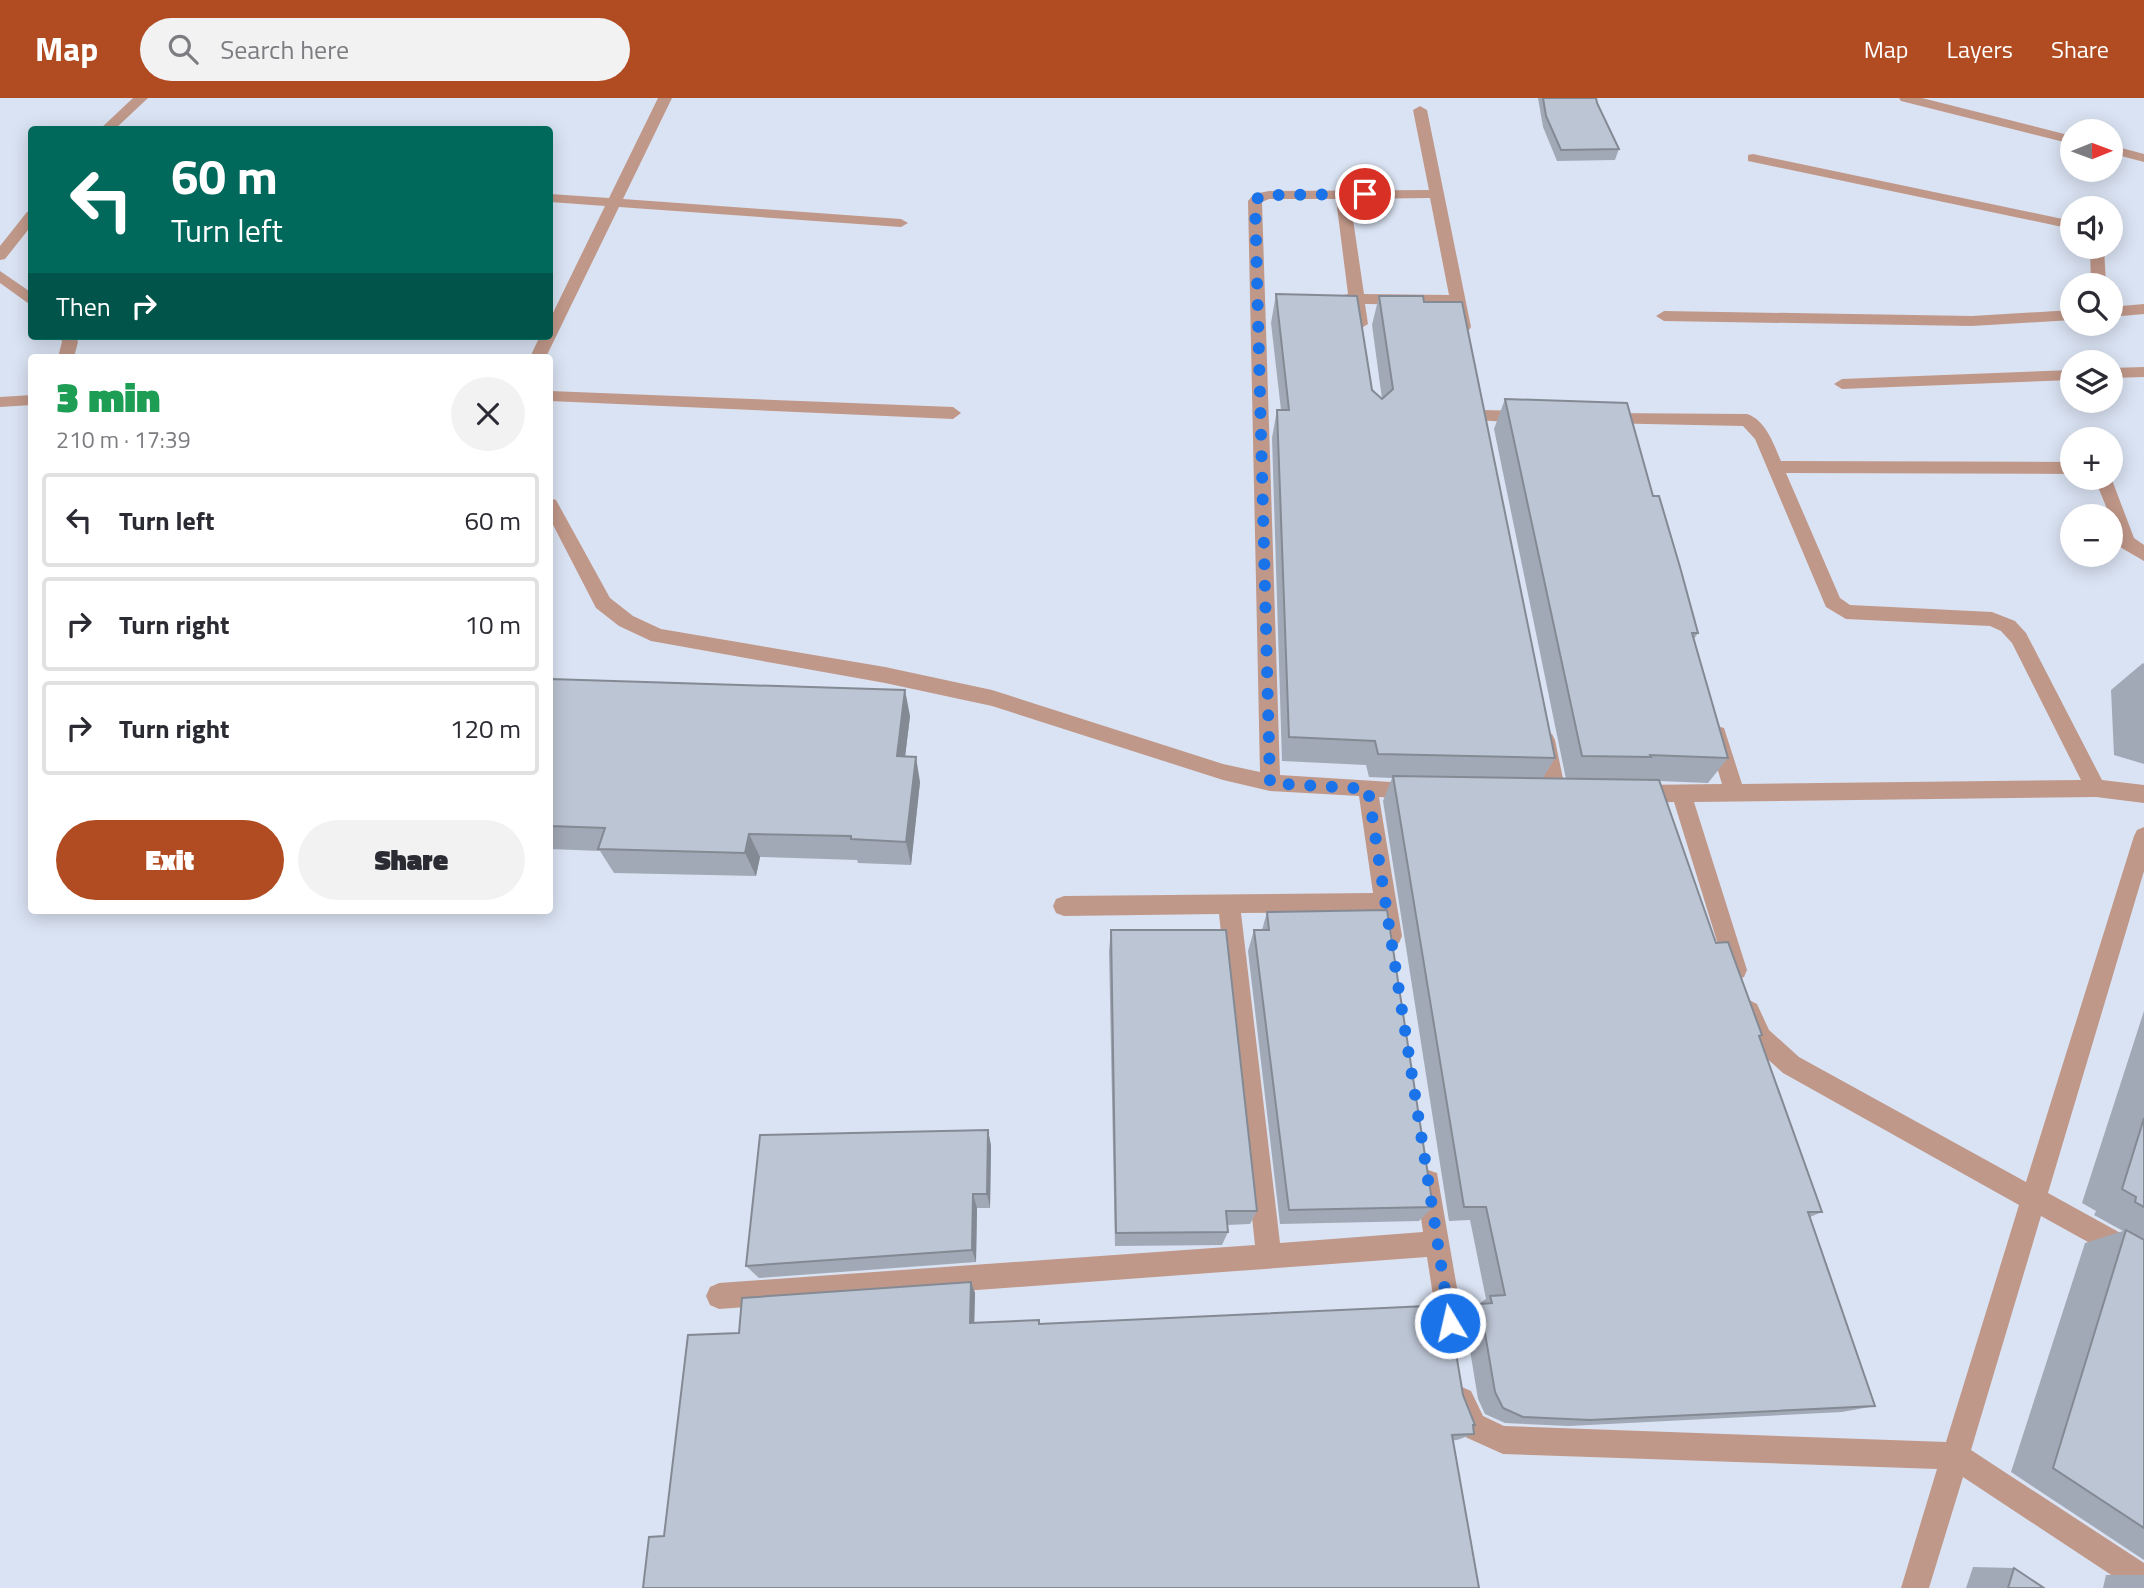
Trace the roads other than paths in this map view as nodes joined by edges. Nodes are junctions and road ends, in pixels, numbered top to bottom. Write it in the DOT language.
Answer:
graph roads {
  1 [pos="141,98"];
  2 [pos="665,98"];
  3 [pos="1906,98"];
  4 [pos="1420,110"];
  5 [pos="110,126"];
  6 [pos="2060,137"];
  7 [pos="2123,152"];
  8 [pos="1753,158"];
  9 [pos="2144,158"];
  10 [pos="1342,194"];
  11 [pos="1436,194"];
  12 [pos="553,198"];
  13 [pos="614,202"];
  14 [pos="28,220"];
  15 [pos="2060,222"];
  16 [pos="901,223"];
  17 [pos="0,256"];
  18 [pos="0,276"];
  19 [pos="28,298"];
  20 [pos="1332,298"];
  21 [pos="1356,299"];
  22 [pos="1458,300"];
  23 [pos="2144,309"];
  24 [pos="2123,311"];
  25 [pos="1664,316"];
  26 [pos="2060,316"];
  27 [pos="553,327"];
  28 [pos="1363,339"];
  29 [pos="1465,339"];
  30 [pos="2144,372"];
  31 [pos="2123,373"];
  32 [pos="2060,375"];
  33 [pos="1842,384"];
  34 [pos="553,396"];
  35 [pos="28,400"];
  36 [pos="0,402"];
  37 [pos="953,413"];
  38 [pos="1481,416"];
  39 [pos="1545,418"];
  40 [pos="1584,419"];
  41 [pos="1775,467"];
  42 [pos="2060,468"];
  43 [pos="2108,490"];
  44 [pos="553,510"];
  45 [pos="2144,554"];
  46 [pos="1711,714"];
  47 [pos="1542,725"];
  48 [pos="1270,783"];
  49 [pos="2096,788"];
  50 [pos="1368,789"];
  51 [pos="1435,790"];
  52 [pos="1556,793"];
  53 [pos="1612,794"];
  54 [pos="1735,794"];
  55 [pos="2144,794"];
  56 [pos="1682,795"];
  57 [pos="2144,836"];
  58 [pos="1385,902"];
  59 [pos="1229,904"];
  60 [pos="1064,906"];
  61 [pos="1394,957"];
  62 [pos="1425,1162"];
  63 [pos="2033,1201"];
  64 [pos="1438,1244"];
  65 [pos="1269,1257"];
  66 [pos="2144,1260"];
  67 [pos="719,1296"];
  68 [pos="1956,1455"];
  69 [pos="2144,1580"];
  70 [pos="1915,1588"];
  1 -- 5 [label="street"];
  2 -- 13 [label="street"];
  3 -- 6 [label="street"];
  4 -- 11 [label="street"];
  7 -- 9 [label="street"];
  8 -- 15 [label="street"];
  10 -- 11 [label="street"];
  10 -- 21 [label="street"];
  10 -- 48 [label="street"];
  11 -- 22 [label="street"];
  12 -- 13 [label="street"];
  13 -- 16 [label="street"];
  13 -- 27 [label="street"];
  14 -- 17 [label="street"];
  18 -- 19 [label="street"];
  20 -- 21 [label="street"];
  21 -- 22 [label="street"];
  21 -- 28 [label="street"];
  22 -- 29 [label="street"];
  23 -- 24 [label="street"];
  25 -- 26 [label="street"];
  30 -- 31 [label="street"];
  32 -- 33 [label="street"];
  34 -- 37 [label="street"];
  35 -- 36 [label="street"];
  38 -- 39 [label="street"];
  40 -- 41 [label="street"];
  41 -- 42 [label="street"];
  41 -- 49 [label="street"];
  43 -- 45 [label="street"];
  44 -- 48 [label="street"];
  46 -- 54 [label="street"];
  47 -- 52 [label="street"];
  48 -- 50 [label="street"];
  49 -- 54 [label="street"];
  49 -- 55 [label="street"];
  50 -- 51 [label="street"];
  50 -- 58 [label="street"];
  53 -- 56 [label="street"];
  54 -- 56 [label="street"];
  56 -- 63 [label="street"];
  57 -- 63 [label="street"];
  58 -- 59 [label="street"];
  58 -- 61 [label="street"];
  59 -- 60 [label="street"];
  59 -- 65 [label="street"];
  62 -- 64 [label="street"];
  63 -- 66 [label="street"];
  63 -- 68 [label="street"];
  64 -- 65 [label="street"];
  64 -- 68 [label="street"];
  65 -- 67 [label="street"];
  68 -- 69 [label="street"];
  68 -- 70 [label="street"];
}
